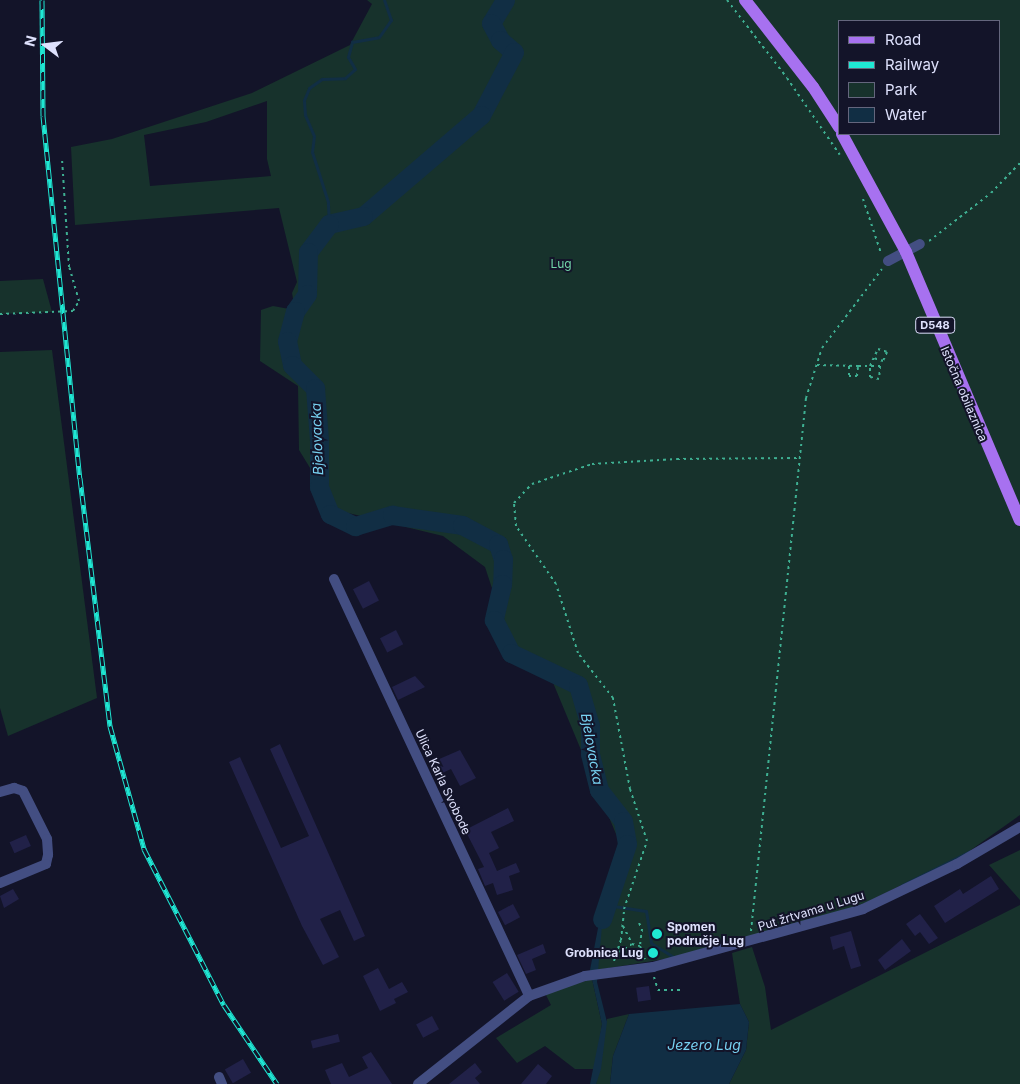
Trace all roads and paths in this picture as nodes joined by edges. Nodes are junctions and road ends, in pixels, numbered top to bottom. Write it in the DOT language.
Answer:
graph roads {
  1 [pos="727,0"];
  2 [pos="745,0"];
  3 [pos="838,126"];
  4 [pos="843,135"];
  5 [pos="62,158"];
  6 [pos="845,163"];
  7 [pos="1020,163"];
  8 [pos="862,196"];
  9 [pos="920,244"];
  10 [pos="906,252"];
  11 [pos="886,263"];
  12 [pos="0,314"];
  13 [pos="874,358"];
  14 [pos="817,365"];
  15 [pos="849,366"];
  16 [pos="858,366"];
  17 [pos="870,366"];
  18 [pos="800,458"];
  19 [pos="1020,520"];
  20 [pos="334,579"];
  21 [pos="1,791"];
  22 [pos="1020,827"];
  23 [pos="0,883"];
  24 [pos="640,923"];
  25 [pos="623,926"];
  26 [pos="750,943"];
  27 [pos="632,944"];
  28 [pos="640,946"];
  29 [pos="619,952"];
  30 [pos="651,967"];
  31 [pos="605,974"];
  32 [pos="684,990"];
  33 [pos="529,996"];
  34 [pos="418,1084"];
  1 -- 6 [label="path"];
  2 -- 3 [label="main road"];
  4 -- 10 [label="main road, Istočna obilaznica / D548"];
  5 -- 12 [label="path"];
  7 -- 9 [label="path"];
  8 -- 11 [label="path"];
  9 -- 10 [label="street"];
  10 -- 11 [label="street"];
  10 -- 19 [label="main road, Istočna obilaznica / D548"];
  11 -- 14 [label="path"];
  13 -- 13 [label="path"];
  13 -- 17 [label="path"];
  14 -- 15 [label="path"];
  14 -- 18 [label="path"];
  15 -- 16 [label="path"];
  15 -- 16 [label="path"];
  16 -- 17 [label="path"];
  17 -- 17 [label="path"];
  18 -- 25 [label="path"];
  18 -- 26 [label="path"];
  20 -- 33 [label="street, Ulica Karla Svobode"];
  21 -- 23 [label="street"];
  22 -- 26 [label="street, Put žrtvama u Lugu"];
  24 -- 28 [label="path"];
  25 -- 27 [label="path"];
  25 -- 29 [label="path"];
  26 -- 30 [label="street, Put žrtvama u Lugu"];
  27 -- 28 [label="path"];
  27 -- 29 [label="path"];
  28 -- 30 [label="path"];
  29 -- 31 [label="path"];
  30 -- 31 [label="street, Put žrtvama u Lugu"];
  30 -- 32 [label="path"];
  31 -- 33 [label="street, Put žrtvama u Lugu"];
  33 -- 34 [label="street, Put žrtvama u Lugu"];
}
